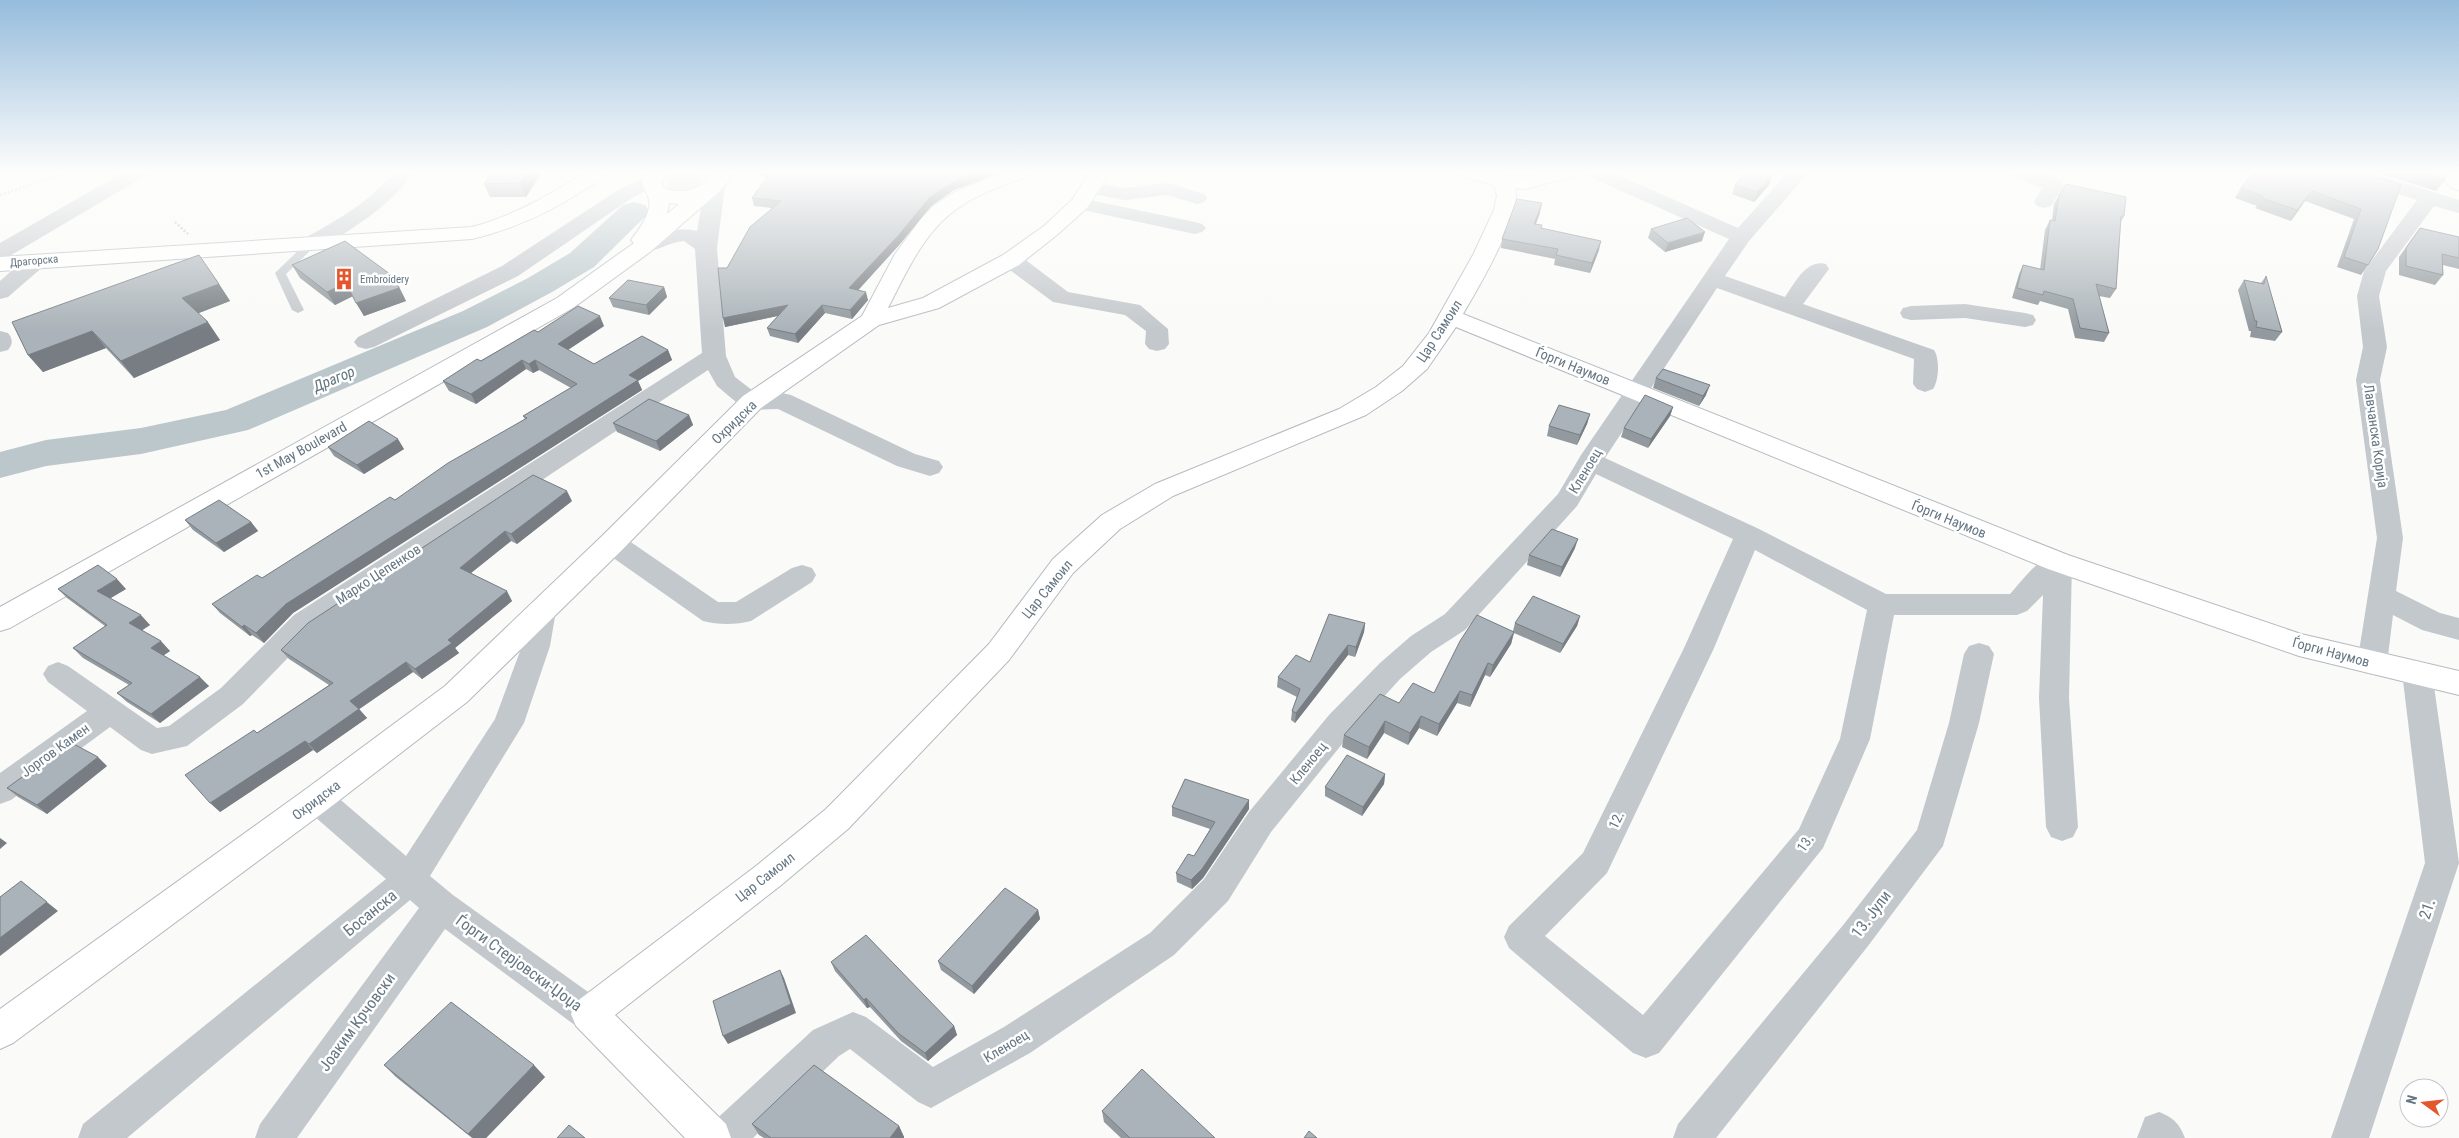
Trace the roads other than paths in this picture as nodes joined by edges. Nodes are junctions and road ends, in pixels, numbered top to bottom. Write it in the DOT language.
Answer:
graph roads {
  1 [pos="46,225"];
  2 [pos="344,225"];
  3 [pos="504,225"];
  4 [pos="577,225"];
  5 [pos="653,225"];
  6 [pos="667,225"];
  7 [pos="708,225"];
  8 [pos="929,225"];
  9 [pos="1056,225"];
  10 [pos="1187,225"];
  11 [pos="1498,225"];
  12 [pos="1714,225"];
  13 [pos="1752,225"];
  14 [pos="2408,225"];
  15 [pos="1195,228"];
  16 [pos="1741,237"];
  17 [pos="311,244"];
  18 [pos="642,247"];
  19 [pos="706,248"];
  20 [pos="0,252"];
  21 [pos="1011,260"];
  22 [pos="36,261"];
  23 [pos="0,264"];
  24 [pos="1818,269"];
  25 [pos="600,278"];
  26 [pos="1712,278"];
  27 [pos="0,292"];
  28 [pos="1933,300"];
  29 [pos="1790,306"];
  30 [pos="298,310"];
  31 [pos="1911,313"];
  32 [pos="1451,317"];
  33 [pos="871,320"];
  34 [pos="2025,320"];
  35 [pos="1872,334"];
  36 [pos="0,338"];
  37 [pos="366,342"];
  38 [pos="1157,344"];
  39 [pos="0,345"];
  40 [pos="714,356"];
  41 [pos="1925,384"];
  42 [pos="1636,392"];
  43 [pos="752,402"];
  44 [pos="1590,461"];
  45 [pos="930,466"];
  46 [pos="1748,535"];
  47 [pos="612,543"];
  48 [pos="2058,562"];
  49 [pos="802,575"];
  50 [pos="2383,597"];
  51 [pos="1882,604"];
  52 [pos="542,611"];
  53 [pos="0,620"];
  54 [pos="2459,629"];
  55 [pos="1979,654"];
  56 [pos="2372,664"];
  57 [pos="2417,672"];
  58 [pos="58,674"];
  59 [pos="2459,683"];
  60 [pos="111,710"];
  61 [pos="0,791"];
  62 [pos="317,799"];
  63 [pos="2062,827"];
  64 [pos="2451,867"];
  65 [pos="410,880"];
  66 [pos="441,906"];
  67 [pos="589,1014"];
  68 [pos="0,1031"];
  69 [pos="1646,1040"];
  70 [pos="97,1138"];
  71 [pos="274,1138"];
  72 [pos="712,1138"];
  73 [pos="725,1138"];
  74 [pos="1692,1138"];
  75 [pos="2156,1138"];
  76 [pos="2166,1138"];
  77 [pos="2350,1138"];
  1 -- 20 [label="street"];
  2 -- 17 [label="street"];
  3 -- 17 [label="street, Драгорска"];
  4 -- 37 [label="street"];
  5 -- 25 [label="street, 1st May Boulevard"];
  6 -- 18 [label="street, 1st May Boulevard"];
  7 -- 19 [label="street"];
  8 -- 33 [label="street, Охридска"];
  9 -- 21 [label="street, Охридска"];
  10 -- 15 [label="street"];
  11 -- 32 [label="street, Цар Самоил"];
  12 -- 16 [label="street"];
  13 -- 16 [label="street, Кленоец"];
  14 -- 50 [label="street, Лавчанска Корија"];
  16 -- 26 [label="street, Кленоец"];
  17 -- 22 [label="street, Драгорска"];
  17 -- 30 [label="lane"];
  18 -- 19 [label="street"];
  18 -- 25 [label="street, 1st May Boulevard"];
  19 -- 40 [label="street"];
  21 -- 33 [label="street, Охридска"];
  21 -- 38 [label="street"];
  22 -- 23 [label="street, Драгорска"];
  22 -- 27 [label="street"];
  24 -- 29 [label="street"];
  25 -- 53 [label="street, 1st May Boulevard"];
  26 -- 29 [label="street"];
  26 -- 42 [label="street, Кленоец"];
  28 -- 31 [label="street"];
  29 -- 35 [label="street"];
  31 -- 34 [label="street"];
  31 -- 35 [label="street"];
  32 -- 42 [label="street, Ѓорги Наумов"];
  32 -- 67 [label="street, Цар Самоил"];
  33 -- 43 [label="street, Охридска"];
  35 -- 41 [label="street"];
  36 -- 39 [label="street"];
  40 -- 43 [label="street"];
  40 -- 60 [label="street, Марко Цепенков"];
  42 -- 44 [label="street, Кленоец"];
  42 -- 48 [label="street, Ѓорги Наумов"];
  43 -- 45 [label="street"];
  43 -- 47 [label="street, Охридска"];
  44 -- 46 [label="street"];
  44 -- 73 [label="street, Кленоец"];
  46 -- 51 [label="street"];
  46 -- 69 [label="street, 12."];
  47 -- 49 [label="street"];
  47 -- 52 [label="street, Охридска"];
  48 -- 51 [label="street"];
  48 -- 56 [label="street, Ѓорги Наумов"];
  48 -- 63 [label="street"];
  50 -- 54 [label="street"];
  50 -- 56 [label="street, Лавчанска Корија"];
  51 -- 69 [label="street, 13."];
  52 -- 62 [label="street, Охридска"];
  52 -- 65 [label="street, Босанска"];
  55 -- 74 [label="street, 13. Јули"];
  56 -- 57 [label="street, Ѓорги Наумов"];
  57 -- 59 [label="street, Ѓорги Наумов"];
  57 -- 64 [label="street, 21."];
  58 -- 60 [label="street, Марко Цепенков"];
  60 -- 61 [label="street, Јоргов Камен"];
  62 -- 65 [label="street, Ѓорги Стерјовски-Џоџа"];
  62 -- 68 [label="street, Охридска"];
  64 -- 77 [label="street, 21."];
  65 -- 66 [label="street, Ѓорги Стерјовски-Џоџа"];
  65 -- 70 [label="street, Босанска"];
  66 -- 67 [label="street, Ѓорги Стерјовски-Џоџа"];
  66 -- 71 [label="street, Јоаким Крчовски"];
  67 -- 72 [label="street, Ѓорги Стерјовски-Џоџа"];
  75 -- 76 [label="street"];
}
